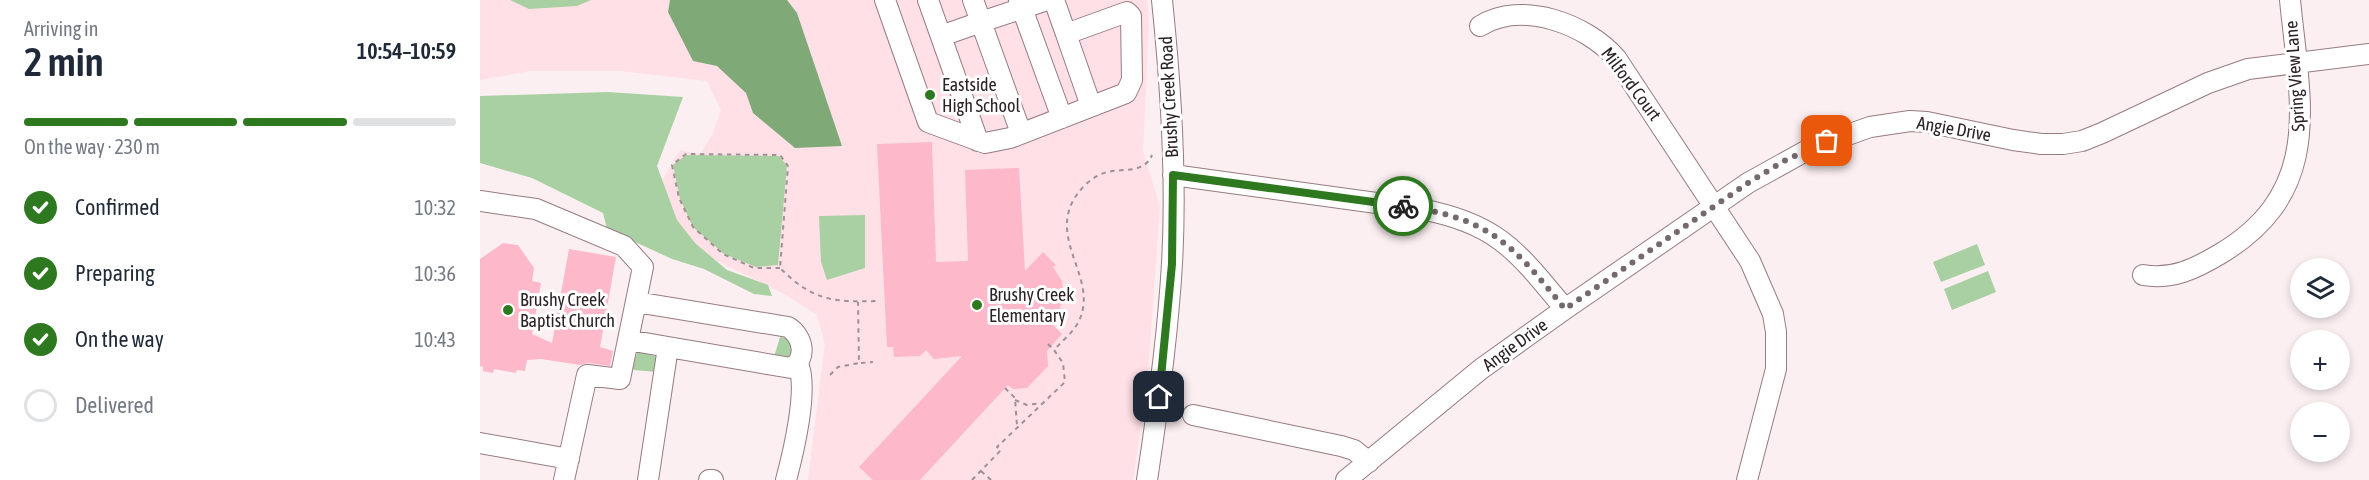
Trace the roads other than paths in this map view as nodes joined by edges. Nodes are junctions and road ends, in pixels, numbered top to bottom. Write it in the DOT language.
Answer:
graph roads {
  1 [pos="885,0"];
  2 [pos="928,0"];
  3 [pos="972,0"];
  4 [pos="1047,0"];
  5 [pos="1054,0"];
  6 [pos="1162,0"];
  7 [pos="2290,0"];
  8 [pos="1020,4"];
  9 [pos="981,22"];
  10 [pos="1480,26"];
  11 [pos="1066,34"];
  12 [pos="941,36"];
  13 [pos="2369,54"];
  14 [pos="2296,61"];
  15 [pos="1091,106"];
  16 [pos="1062,118"];
  17 [pos="1022,133"];
  18 [pos="978,141"];
  19 [pos="1173,175"];
  20 [pos="480,201"];
  21 [pos="1715,205"];
  22 [pos="2143,275"];
  23 [pos="636,302"];
  24 [pos="1565,309"];
  25 [pos="628,340"];
  26 [pos="668,347"];
  27 [pos="798,364"];
  28 [pos="1193,415"];
  29 [pos="480,443"];
  30 [pos="569,459"];
  31 [pos="1369,462"];
  32 [pos="564,480"];
  33 [pos="648,480"];
  34 [pos="786,480"];
  35 [pos="1147,480"];
  36 [pos="1346,480"];
  37 [pos="1746,480"];
  1 -- 18 [label="street"];
  2 -- 12 [label="street"];
  3 -- 9 [label="street"];
  4 -- 8 [label="street"];
  5 -- 11 [label="street"];
  6 -- 19 [label="street, Brushy Creek Road"];
  7 -- 14 [label="street, Spring View Lane"];
  8 -- 9 [label="street"];
  8 -- 16 [label="street"];
  9 -- 12 [label="street"];
  9 -- 17 [label="street"];
  10 -- 21 [label="street, Milford Court"];
  11 -- 15 [label="street"];
  11 -- 15 [label="street"];
  12 -- 18 [label="street"];
  13 -- 14 [label="street, Angie Drive"];
  14 -- 21 [label="street, Angie Drive"];
  14 -- 22 [label="street, Spring View Lane"];
  15 -- 16 [label="street"];
  16 -- 17 [label="street"];
  17 -- 18 [label="street"];
  19 -- 24 [label="street"];
  19 -- 35 [label="street, Brushy Creek Road"];
  20 -- 23 [label="street"];
  21 -- 24 [label="street, Angie Drive"];
  21 -- 37 [label="street, Milford Court"];
  23 -- 25 [label="street"];
  23 -- 27 [label="street"];
  24 -- 31 [label="street, Angie Drive"];
  25 -- 26 [label="street"];
  25 -- 30 [label="street"];
  26 -- 27 [label="street"];
  26 -- 33 [label="street"];
  27 -- 34 [label="street"];
  28 -- 31 [label="street"];
  29 -- 30 [label="street"];
  30 -- 32 [label="street"];
  31 -- 36 [label="street, Angie Drive"];
}
